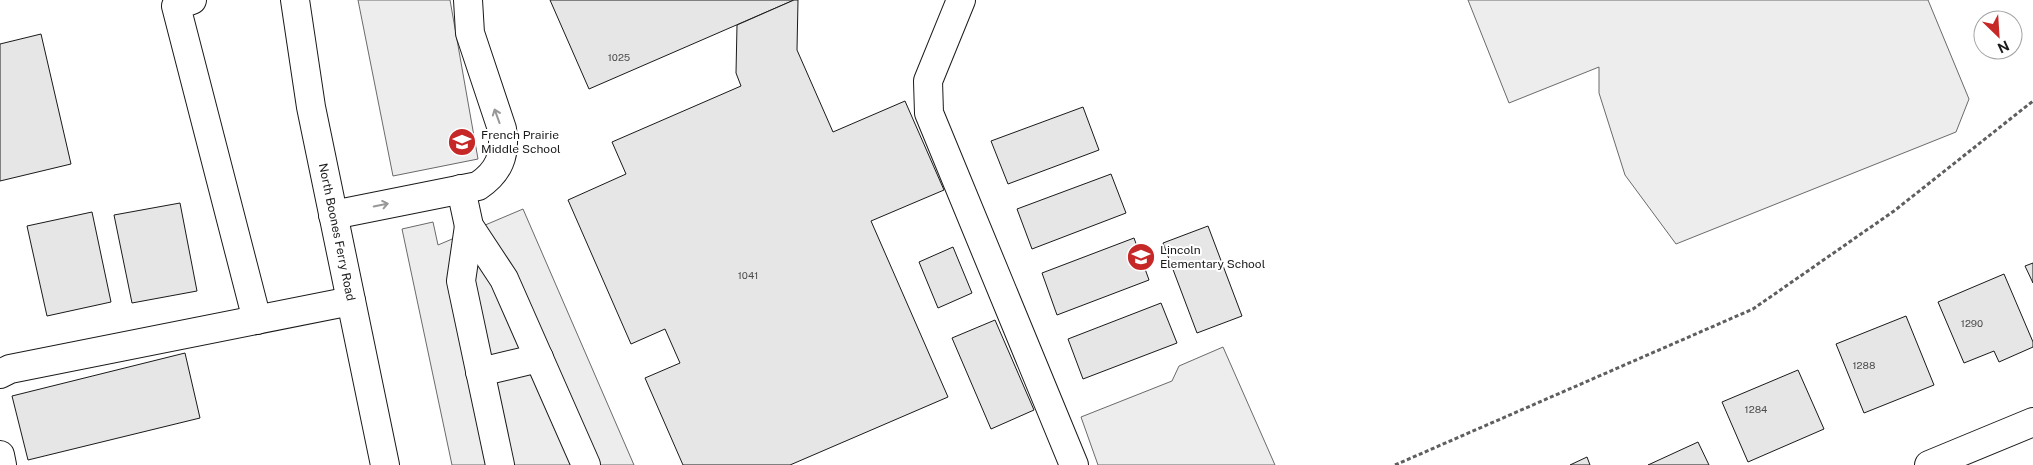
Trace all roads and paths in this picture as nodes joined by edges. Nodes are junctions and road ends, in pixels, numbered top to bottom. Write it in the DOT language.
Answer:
graph roads {
  1 [pos="192,0"];
  2 [pos="295,0"];
  3 [pos="468,0"];
  4 [pos="961,0"];
  5 [pos="2033,101"];
  6 [pos="461,189"];
  7 [pos="333,215"];
  8 [pos="469,226"];
  9 [pos="351,301"];
  10 [pos="257,320"];
  11 [pos="539,358"];
  12 [pos="480,372"];
  13 [pos="0,374"];
  14 [pos="2033,422"];
  15 [pos="0,455"];
  16 [pos="2,465"];
  17 [pos="385,465"];
  18 [pos="500,465"];
  19 [pos="586,465"];
  20 [pos="1074,465"];
  21 [pos="1394,465"];
  22 [pos="1929,465"];
  1 -- 10 [label="main road"];
  2 -- 7 [label="main road, North Boones Ferry Road"];
  6 -- 3 [label="main road, one-way"];
  4 -- 20 [label="main road"];
  5 -- 21 [label="path"];
  7 -- 6 [label="main road, one-way"];
  6 -- 8 [label="main road"];
  7 -- 9 [label="main road, North Boones Ferry Road"];
  8 -- 11 [label="main road"];
  8 -- 12 [label="main road"];
  9 -- 10 [label="main road"];
  9 -- 17 [label="main road, North Boones Ferry Road"];
  10 -- 13 [label="main road"];
  11 -- 12 [label="main road"];
  11 -- 19 [label="main road"];
  12 -- 18 [label="main road"];
  14 -- 22 [label="main road"];
  15 -- 16 [label="main road"];
}
